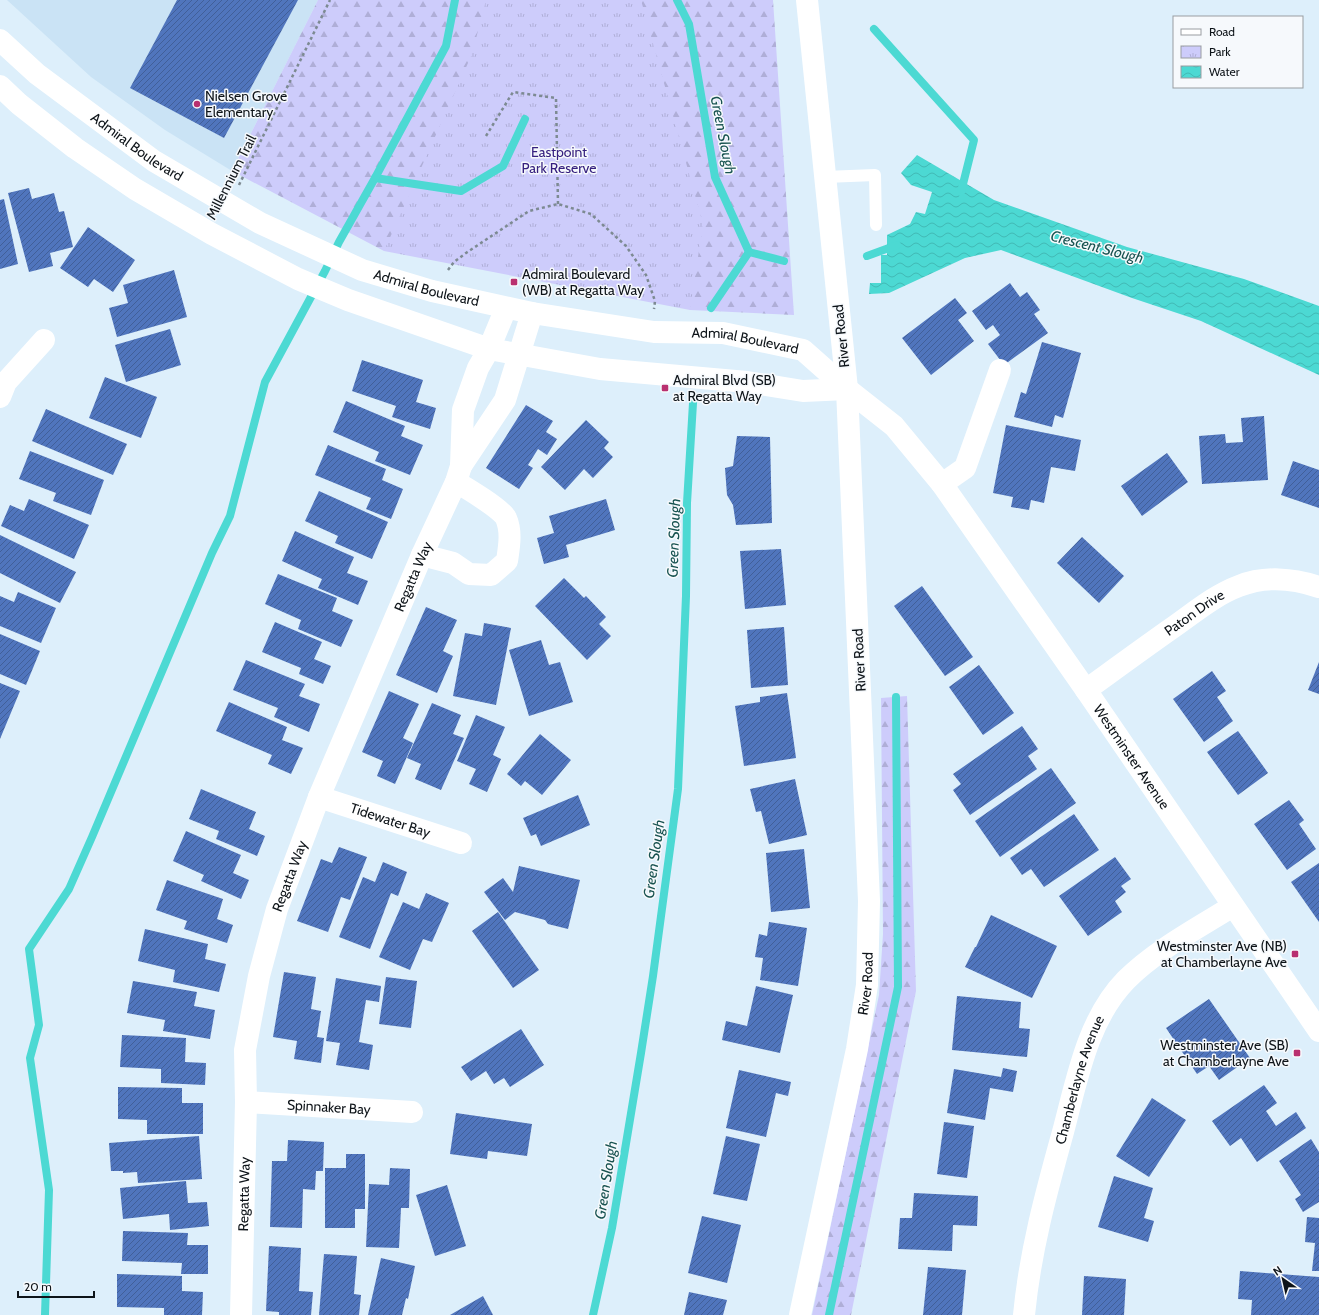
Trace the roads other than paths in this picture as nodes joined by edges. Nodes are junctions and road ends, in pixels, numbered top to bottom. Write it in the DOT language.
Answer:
graph roads {
  1 [pos="807,0"];
  2 [pos="0,40"];
  3 [pos="0,86"];
  4 [pos="826,177"];
  5 [pos="876,225"];
  6 [pos="506,308"];
  7 [pos="532,313"];
  8 [pos="44,340"];
  9 [pos="489,348"];
  10 [pos="519,354"];
  11 [pos="1000,370"];
  12 [pos="847,389"];
  13 [pos="0,397"];
  14 [pos="458,474"];
  15 [pos="942,484"];
  16 [pos="422,555"];
  17 [pos="1319,587"];
  18 [pos="1086,690"];
  19 [pos="320,797"];
  20 [pos="461,843"];
  21 [pos="1233,906"];
  22 [pos="1319,1031"];
  23 [pos="246,1102"];
  24 [pos="412,1112"];
  25 [pos="241,1315"];
  26 [pos="800,1315"];
  27 [pos="1024,1315"];
  1 -- 4 [label="street, River Road"];
  2 -- 6 [label="street, Admiral Boulevard"];
  3 -- 9 [label="street"];
  4 -- 5 [label="lane"];
  4 -- 12 [label="street, River Road"];
  6 -- 7 [label="street, Admiral Boulevard"];
  6 -- 9 [label="street, Regatta Way"];
  7 -- 10 [label="street, Regatta Way"];
  7 -- 12 [label="street, Admiral Boulevard"];
  8 -- 13 [label="street"];
  9 -- 10 [label="street"];
  9 -- 14 [label="street, Regatta Way"];
  10 -- 12 [label="street"];
  10 -- 14 [label="street, Regatta Way"];
  11 -- 15 [label="street"];
  12 -- 15 [label="street, Westminster Avenue"];
  12 -- 26 [label="street, River Road"];
  14 -- 16 [label="street, Regatta Way"];
  14 -- 16 [label="street"];
  15 -- 18 [label="street, Westminster Avenue"];
  16 -- 19 [label="street, Regatta Way"];
  17 -- 18 [label="street, Paton Drive"];
  18 -- 21 [label="street, Westminster Avenue"];
  19 -- 20 [label="street, Tidewater Bay"];
  19 -- 23 [label="street, Regatta Way"];
  21 -- 22 [label="street, Westminster Avenue"];
  21 -- 27 [label="street, Chamberlayne Avenue"];
  23 -- 24 [label="street, Spinnaker Bay"];
  23 -- 25 [label="street, Regatta Way"];
}
